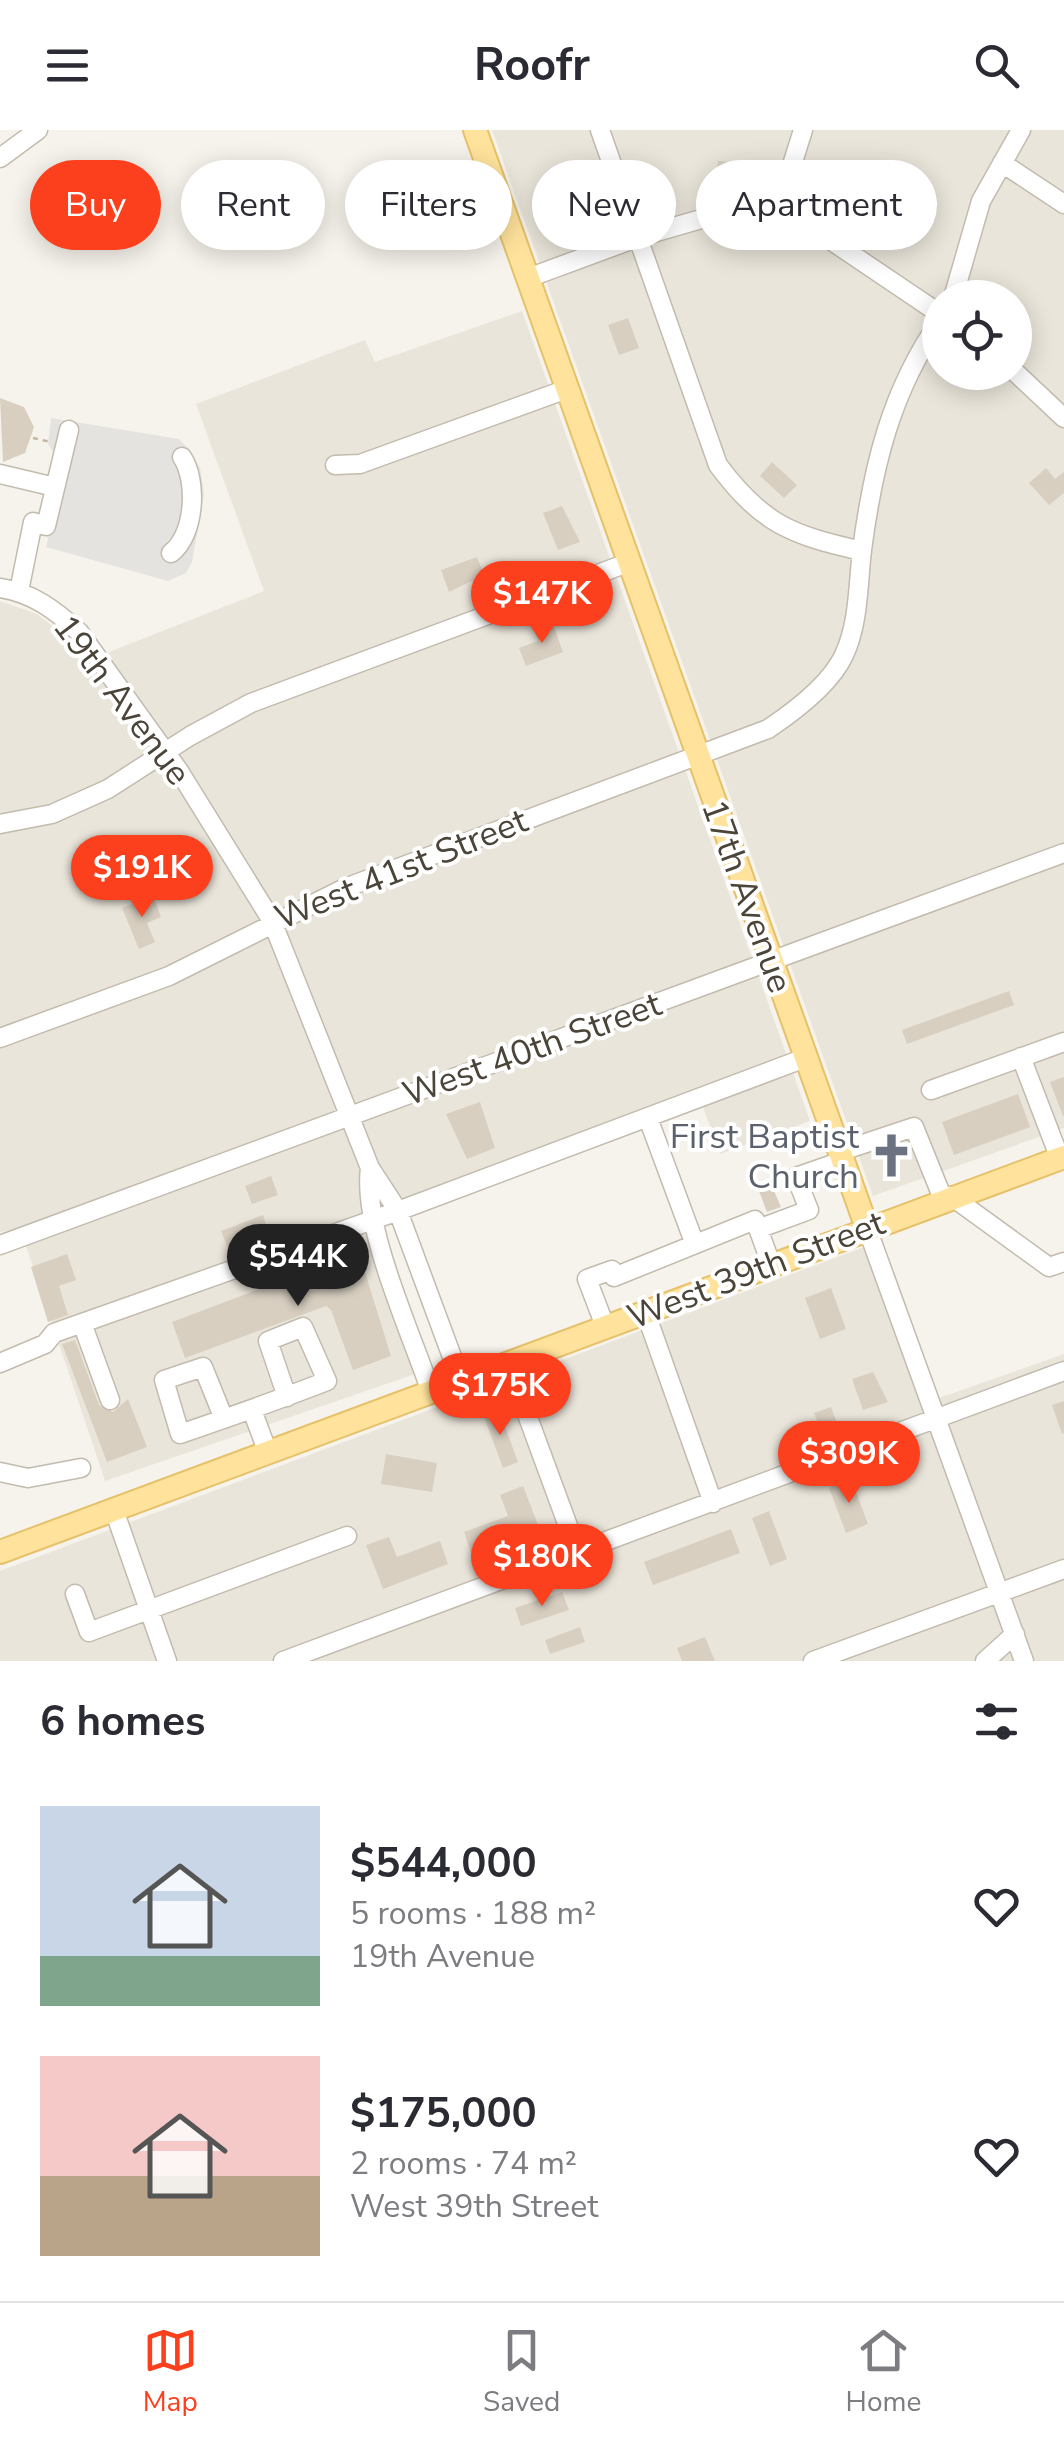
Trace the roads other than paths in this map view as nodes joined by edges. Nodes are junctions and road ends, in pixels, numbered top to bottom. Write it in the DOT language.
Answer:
graph roads {
  1 [pos="38,130"];
  2 [pos="474,130"];
  3 [pos="600,130"];
  4 [pos="803,130"];
  5 [pos="1021,130"];
  6 [pos="0,158"];
  7 [pos="611,160"];
  8 [pos="794,160"];
  9 [pos="1002,163"];
  10 [pos="1064,204"];
  11 [pos="602,250"];
  12 [pos="644,250"];
  13 [pos="846,250"];
  14 [pos="528,278"];
  15 [pos="958,280"];
  16 [pos="922,305"];
  17 [pos="922,346"];
  18 [pos="1032,388"];
  19 [pos="568,389"];
  20 [pos="1064,418"];
  21 [pos="69,430"];
  22 [pos="182,457"];
  23 [pos="335,465"];
  24 [pos="0,474"];
  25 [pos="56,487"];
  26 [pos="862,552"];
  27 [pos="171,554"];
  28 [pos="630,562"];
  29 [pos="9,589"];
  30 [pos="166,754"];
  31 [pos="696,755"];
  32 [pos="0,824"];
  33 [pos="1064,853"];
  34 [pos="272,922"];
  35 [pos="770,961"];
  36 [pos="0,1038"];
  37 [pos="1064,1042"];
  38 [pos="805,1058"];
  39 [pos="1021,1058"];
  40 [pos="931,1090"];
  41 [pos="351,1116"];
  42 [pos="648,1118"];
  43 [pos="840,1156"];
  44 [pos="1062,1158"];
  45 [pos="370,1168"];
  46 [pos="947,1198"];
  47 [pos="398,1211"];
  48 [pos="373,1220"];
  49 [pos="867,1228"];
  50 [pos="758,1229"];
  51 [pos="694,1242"];
  52 [pos="0,1245"];
  53 [pos="1064,1262"];
  54 [pos="771,1264"];
  55 [pos="645,1311"];
  56 [pos="82,1322"];
  57 [pos="605,1326"];
  58 [pos="0,1363"];
  59 [pos="508,1363"];
  60 [pos="1064,1371"];
  61 [pos="462,1382"];
  62 [pos="431,1392"];
  63 [pos="286,1397"];
  64 [pos="110,1400"];
  65 [pos="252,1410"];
  66 [pos="224,1419"];
  67 [pos="937,1422"];
  68 [pos="268,1452"];
  69 [pos="82,1468"];
  70 [pos="0,1472"];
  71 [pos="712,1503"];
  72 [pos="114,1510"];
  73 [pos="347,1536"];
  74 [pos="0,1552"];
  75 [pos="578,1553"];
  76 [pos="1064,1569"];
  77 [pos="999,1591"];
  78 [pos="75,1594"];
  79 [pos="148,1608"];
  80 [pos="1015,1634"];
  81 [pos="168,1661"];
  82 [pos="283,1661"];
  83 [pos="812,1661"];
  84 [pos="984,1661"];
  85 [pos="1024,1661"];
  1 -- 6 [label="street"];
  2 -- 14 [label="main road, 17th Avenue"];
  3 -- 7 [label="street"];
  4 -- 8 [label="street"];
  5 -- 9 [label="street"];
  9 -- 10 [label="street"];
  9 -- 15 [label="street"];
  11 -- 14 [label="street"];
  12 -- 26 [label="street"];
  13 -- 16 [label="street"];
  14 -- 19 [label="main road, 17th Avenue"];
  17 -- 26 [label="street, West 41st Street"];
  18 -- 20 [label="street"];
  19 -- 23 [label="street"];
  19 -- 28 [label="main road, 17th Avenue"];
  21 -- 25 [label="street"];
  22 -- 27 [label="street"];
  24 -- 25 [label="street"];
  25 -- 29 [label="street"];
  26 -- 31 [label="street, West 41st Street"];
  28 -- 30 [label="street"];
  28 -- 31 [label="main road, 17th Avenue"];
  29 -- 30 [label="street, 19th Avenue"];
  30 -- 32 [label="street"];
  30 -- 34 [label="street, 19th Avenue"];
  31 -- 34 [label="street, West 41st Street"];
  31 -- 35 [label="main road, 17th Avenue"];
  33 -- 35 [label="street, West 40th Street"];
  34 -- 36 [label="street, West 41st Street"];
  34 -- 41 [label="street, 19th Avenue"];
  35 -- 38 [label="main road, 17th Avenue"];
  35 -- 41 [label="street, West 40th Street"];
  37 -- 39 [label="street"];
  38 -- 42 [label="street"];
  38 -- 43 [label="main road, 17th Avenue"];
  39 -- 40 [label="street"];
  39 -- 44 [label="street"];
  41 -- 45 [label="street, 19th Avenue"];
  41 -- 52 [label="street, West 40th Street"];
  42 -- 47 [label="street"];
  42 -- 51 [label="street"];
  43 -- 46 [label="street"];
  43 -- 49 [label="main road, 17th Avenue"];
  43 -- 50 [label="street"];
  44 -- 46 [label="main road, West 39th Street"];
  45 -- 47 [label="street, 19th Avenue"];
  45 -- 48 [label="street, 19th Avenue"];
  46 -- 49 [label="main road, West 39th Street"];
  46 -- 53 [label="street"];
  47 -- 48 [label="street"];
  47 -- 61 [label="street, 19th Avenue"];
  48 -- 56 [label="street"];
  48 -- 62 [label="street, 19th Avenue"];
  49 -- 54 [label="main road, West 39th Street"];
  49 -- 67 [label="street, 17th Avenue"];
  50 -- 51 [label="street"];
  50 -- 54 [label="street"];
  51 -- 57 [label="street"];
  54 -- 55 [label="main road, West 39th Street"];
  55 -- 57 [label="main road, West 39th Street"];
  55 -- 71 [label="street"];
  56 -- 58 [label="street"];
  56 -- 64 [label="street"];
  57 -- 59 [label="main road, West 39th Street"];
  59 -- 61 [label="main road, West 39th Street"];
  59 -- 75 [label="street"];
  60 -- 67 [label="street"];
  61 -- 62 [label="main road, West 39th Street"];
  62 -- 68 [label="main road, West 39th Street"];
  63 -- 65 [label="street"];
  65 -- 66 [label="street"];
  65 -- 68 [label="street"];
  67 -- 71 [label="street"];
  67 -- 77 [label="street, 17th Avenue"];
  68 -- 72 [label="main road, West 39th Street"];
  69 -- 70 [label="street"];
  71 -- 75 [label="street"];
  72 -- 74 [label="main road, West 39th Street"];
  72 -- 79 [label="street"];
  73 -- 79 [label="street"];
  75 -- 82 [label="street"];
  76 -- 77 [label="street"];
  77 -- 80 [label="street, 17th Avenue"];
  77 -- 83 [label="street"];
  78 -- 79 [label="street"];
  79 -- 81 [label="street"];
  80 -- 84 [label="street"];
  80 -- 85 [label="street, 17th Avenue"];
}
